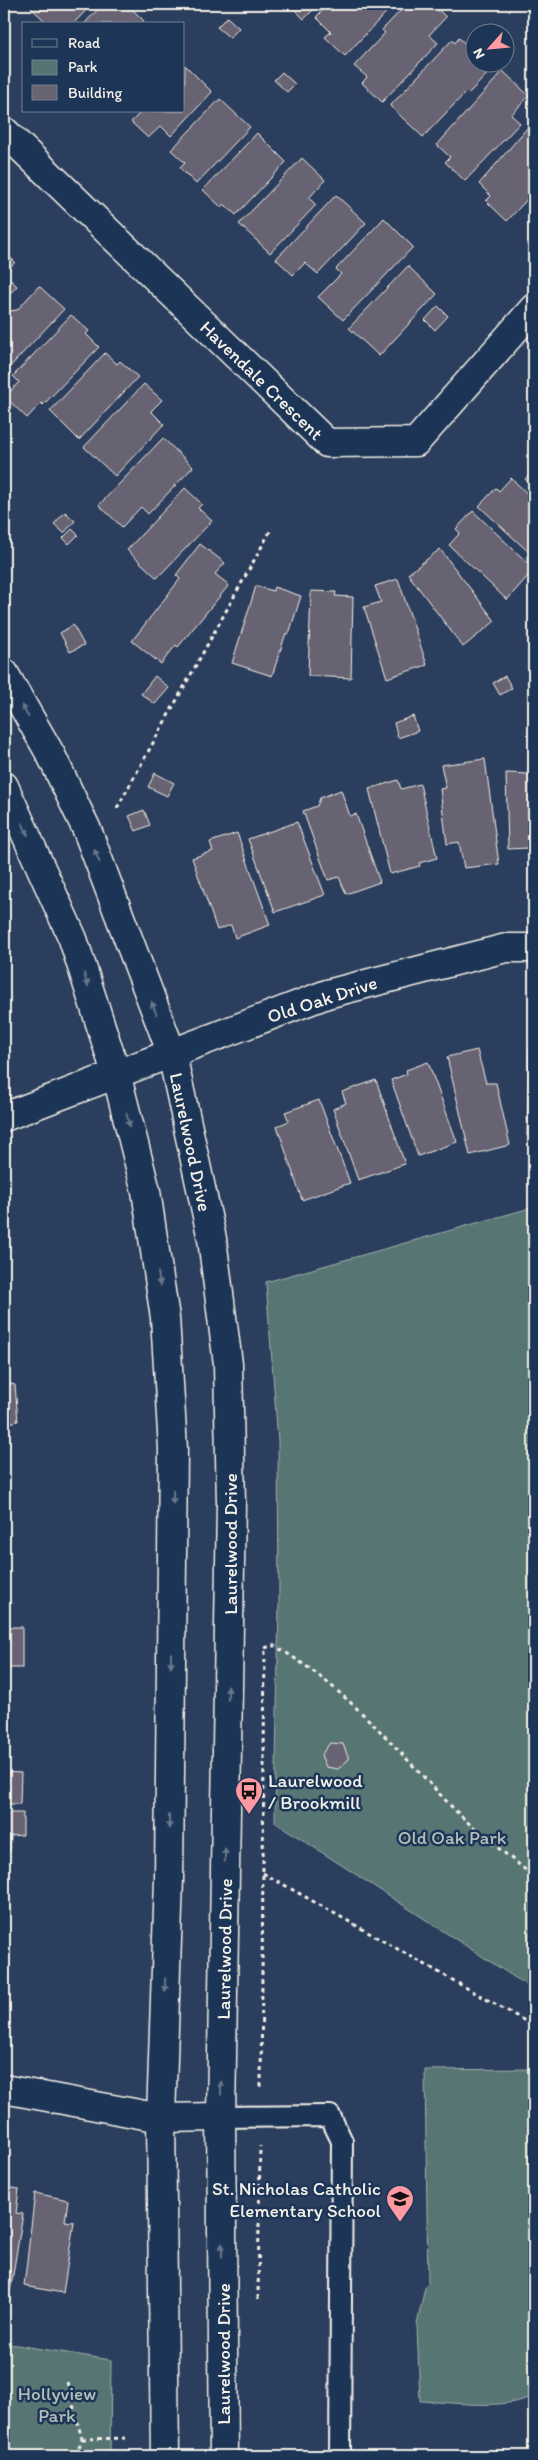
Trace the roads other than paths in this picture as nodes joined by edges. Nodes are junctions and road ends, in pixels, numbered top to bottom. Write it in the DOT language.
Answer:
graph roads {
  1 [pos="4,131"];
  2 [pos="534,308"];
  3 [pos="4,673"];
  4 [pos="4,786"];
  5 [pos="534,948"];
  6 [pos="172,1054"];
  7 [pos="116,1073"];
  8 [pos="4,1117"];
  9 [pos="4,2089"];
  10 [pos="221,2117"];
  11 [pos="160,2118"];
  12 [pos="165,2456"];
  13 [pos="224,2456"];
  14 [pos="340,2456"];
  1 -- 2 [label="street, Havendale Crescent"];
  6 -- 3 [label="street, Laurelwood Drive, one-way"];
  4 -- 7 [label="street, one-way"];
  5 -- 6 [label="street, Old Oak Drive"];
  6 -- 7 [label="street, Old Oak Drive"];
  10 -- 6 [label="street, Laurelwood Drive, one-way"];
  7 -- 8 [label="street, Old Oak Drive"];
  7 -- 11 [label="street, one-way"];
  9 -- 11 [label="street"];
  10 -- 11 [label="street"];
  13 -- 10 [label="street, Laurelwood Drive, one-way"];
  10 -- 14 [label="lane"];
  11 -- 12 [label="street"];
}
